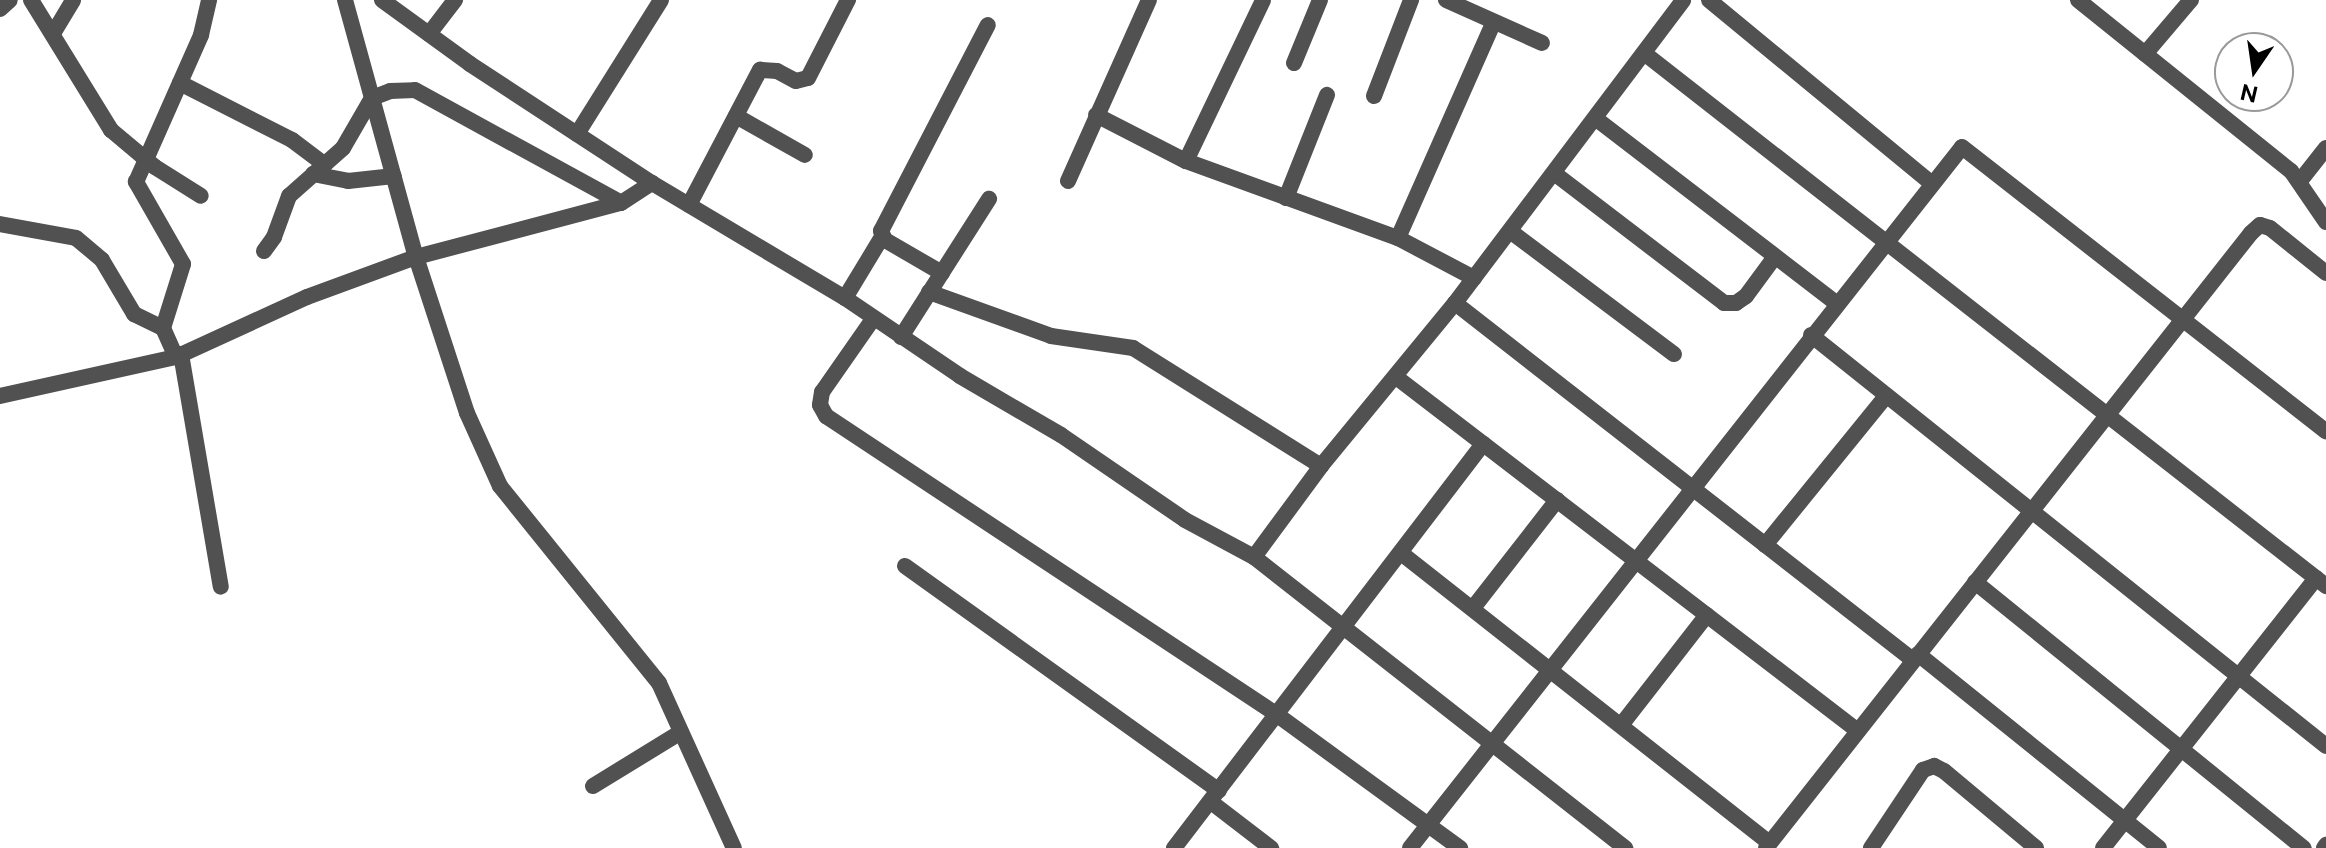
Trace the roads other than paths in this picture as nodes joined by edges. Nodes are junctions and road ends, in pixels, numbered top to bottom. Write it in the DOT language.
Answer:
graph roads {
  1 [pos="10,0"];
  2 [pos="31,0"];
  3 [pos="73,0"];
  4 [pos="209,0"];
  5 [pos="345,0"];
  6 [pos="382,0"];
  7 [pos="455,0"];
  8 [pos="661,0"];
  9 [pos="848,0"];
  10 [pos="1149,0"];
  11 [pos="1263,0"];
  12 [pos="1320,0"];
  13 [pos="1411,0"];
  14 [pos="1446,0"];
  15 [pos="1683,0"];
  16 [pos="1709,0"];
  17 [pos="2078,0"];
  18 [pos="2191,0"];
  19 [pos="0,9"];
  20 [pos="1493,24"];
  21 [pos="988,25"];
  22 [pos="54,32"];
  23 [pos="429,34"];
  24 [pos="1542,43"];
  25 [pos="1644,53"];
  26 [pos="2145,54"];
  27 [pos="1294,63"];
  28 [pos="180,83"];
  29 [pos="1327,95"];
  30 [pos="1374,96"];
  31 [pos="372,98"];
  32 [pos="1096,115"];
  33 [pos="736,116"];
  34 [pos="1595,118"];
  35 [pos="577,134"];
  36 [pos="2326,148"];
  37 [pos="805,155"];
  38 [pos="147,161"];
  39 [pos="1186,161"];
  40 [pos="319,170"];
  41 [pos="1554,173"];
  42 [pos="394,176"];
  43 [pos="1068,181"];
  44 [pos="2300,181"];
  45 [pos="652,183"];
  46 [pos="1931,183"];
  47 [pos="201,196"];
  48 [pos="1286,198"];
  49 [pos="989,199"];
  50 [pos="621,203"];
  51 [pos="689,205"];
  52 [pos="2326,222"];
  53 [pos="0,224"];
  54 [pos="1510,231"];
  55 [pos="882,237"];
  56 [pos="1398,238"];
  57 [pos="1886,239"];
  58 [pos="264,251"];
  59 [pos="416,257"];
  60 [pos="1774,258"];
  61 [pos="942,273"];
  62 [pos="2326,273"];
  63 [pos="1474,278"];
  64 [pos="929,292"];
  65 [pos="845,298"];
  66 [pos="1455,303"];
  67 [pos="1836,303"];
  68 [pos="2183,317"];
  69 [pos="873,319"];
  70 [pos="163,328"];
  71 [pos="1811,335"];
  72 [pos="901,337"];
  73 [pos="1674,354"];
  74 [pos="174,357"];
  75 [pos="1396,377"];
  76 [pos="0,396"];
  77 [pos="1886,396"];
  78 [pos="2107,414"];
  79 [pos="2326,431"];
  80 [pos="1483,444"];
  81 [pos="1321,466"];
  82 [pos="1692,489"];
  83 [pos="1557,500"];
  84 [pos="2031,510"];
  85 [pos="1765,545"];
  86 [pos="1401,553"];
  87 [pos="1254,557"];
  88 [pos="1636,561"];
  89 [pos="905,566"];
  90 [pos="1975,582"];
  91 [pos="2321,582"];
  92 [pos="221,587"];
  93 [pos="1473,608"];
  94 [pos="1707,615"];
  95 [pos="1344,626"];
  96 [pos="1916,657"];
  97 [pos="1551,671"];
  98 [pos="2240,678"];
  99 [pos="1276,714"];
  100 [pos="1622,724"];
  101 [pos="1858,731"];
  102 [pos="681,732"];
  103 [pos="1493,745"];
  104 [pos="2326,746"];
  105 [pos="2182,749"];
  106 [pos="593,786"];
  107 [pos="1215,796"];
  108 [pos="2124,820"];
  109 [pos="1427,827"];
  110 [pos="2025,845"];
  111 [pos="1768,846"];
  112 [pos="734,848"];
  113 [pos="1174,848"];
  114 [pos="1271,848"];
  115 [pos="1410,848"];
  116 [pos="1460,848"];
  117 [pos="1625,848"];
  118 [pos="1871,848"];
  119 [pos="2103,848"];
  120 [pos="2159,848"];
  121 [pos="2304,848"];
  1 -- 19 [label="street"];
  2 -- 22 [label="street"];
  3 -- 22 [label="street"];
  4 -- 28 [label="street"];
  5 -- 31 [label="street"];
  6 -- 23 [label="street"];
  7 -- 23 [label="street"];
  8 -- 35 [label="street"];
  9 -- 33 [label="street"];
  10 -- 32 [label="street"];
  11 -- 39 [label="street"];
  12 -- 27 [label="street"];
  13 -- 30 [label="street"];
  14 -- 20 [label="street"];
  15 -- 25 [label="street"];
  16 -- 46 [label="street"];
  17 -- 26 [label="street"];
  18 -- 26 [label="street"];
  20 -- 24 [label="street"];
  20 -- 56 [label="street"];
  21 -- 55 [label="street"];
  22 -- 38 [label="street"];
  23 -- 35 [label="street"];
  25 -- 34 [label="street"];
  25 -- 57 [label="street"];
  26 -- 44 [label="street"];
  28 -- 38 [label="street"];
  28 -- 40 [label="street"];
  29 -- 48 [label="street"];
  31 -- 40 [label="street"];
  31 -- 42 [label="street"];
  31 -- 50 [label="street"];
  32 -- 39 [label="street"];
  32 -- 43 [label="street"];
  33 -- 37 [label="street"];
  33 -- 51 [label="street"];
  34 -- 41 [label="street"];
  34 -- 60 [label="street"];
  35 -- 45 [label="street"];
  36 -- 44 [label="street"];
  38 -- 47 [label="street"];
  38 -- 70 [label="street"];
  39 -- 48 [label="street"];
  40 -- 42 [label="street"];
  40 -- 58 [label="street"];
  41 -- 54 [label="street"];
  41 -- 60 [label="street"];
  42 -- 59 [label="street"];
  44 -- 52 [label="street"];
  45 -- 50 [label="street"];
  45 -- 51 [label="street"];
  46 -- 57 [label="street"];
  46 -- 68 [label="street"];
  48 -- 56 [label="street"];
  49 -- 61 [label="street"];
  50 -- 59 [label="street"];
  51 -- 65 [label="street"];
  53 -- 70 [label="street"];
  54 -- 63 [label="street"];
  54 -- 73 [label="street"];
  55 -- 61 [label="street"];
  55 -- 65 [label="street"];
  56 -- 63 [label="street"];
  57 -- 67 [label="street"];
  57 -- 78 [label="street"];
  59 -- 74 [label="street"];
  59 -- 102 [label="street"];
  60 -- 67 [label="street"];
  61 -- 64 [label="street"];
  62 -- 68 [label="street"];
  63 -- 66 [label="street"];
  64 -- 72 [label="street"];
  64 -- 81 [label="street"];
  65 -- 69 [label="street"];
  66 -- 75 [label="street"];
  66 -- 82 [label="street"];
  67 -- 71 [label="street"];
  68 -- 78 [label="street"];
  68 -- 79 [label="street"];
  69 -- 72 [label="street"];
  69 -- 99 [label="street"];
  70 -- 74 [label="street"];
  71 -- 77 [label="street"];
  71 -- 82 [label="street"];
  72 -- 87 [label="street"];
  74 -- 76 [label="street"];
  74 -- 92 [label="street"];
  75 -- 80 [label="street"];
  75 -- 81 [label="street"];
  77 -- 84 [label="street"];
  77 -- 85 [label="street"];
  78 -- 84 [label="street"];
  78 -- 91 [label="street"];
  80 -- 83 [label="street"];
  80 -- 86 [label="street"];
  81 -- 87 [label="street"];
  82 -- 85 [label="street"];
  82 -- 88 [label="street"];
  83 -- 88 [label="street"];
  83 -- 93 [label="street"];
  84 -- 90 [label="street"];
  84 -- 98 [label="street"];
  85 -- 96 [label="street"];
  86 -- 93 [label="street"];
  86 -- 95 [label="street"];
  87 -- 95 [label="street"];
  88 -- 94 [label="street"];
  88 -- 97 [label="street"];
  89 -- 107 [label="street"];
  90 -- 96 [label="street"];
  90 -- 105 [label="street"];
  91 -- 98 [label="street"];
  93 -- 97 [label="street"];
  94 -- 100 [label="street"];
  94 -- 101 [label="street"];
  95 -- 99 [label="street"];
  95 -- 103 [label="street"];
  96 -- 101 [label="street"];
  96 -- 108 [label="street"];
  97 -- 100 [label="street"];
  97 -- 103 [label="street"];
  98 -- 104 [label="street"];
  98 -- 105 [label="street"];
  99 -- 107 [label="street"];
  99 -- 109 [label="street"];
  100 -- 111 [label="street"];
  101 -- 111 [label="street"];
  102 -- 106 [label="street"];
  102 -- 112 [label="street"];
  103 -- 109 [label="street"];
  103 -- 117 [label="street"];
  105 -- 108 [label="street"];
  105 -- 121 [label="street"];
  107 -- 113 [label="street"];
  107 -- 114 [label="street"];
  108 -- 119 [label="street"];
  108 -- 120 [label="street"];
  109 -- 115 [label="street"];
  109 -- 116 [label="street"];
  110 -- 118 [label="street"];
}
